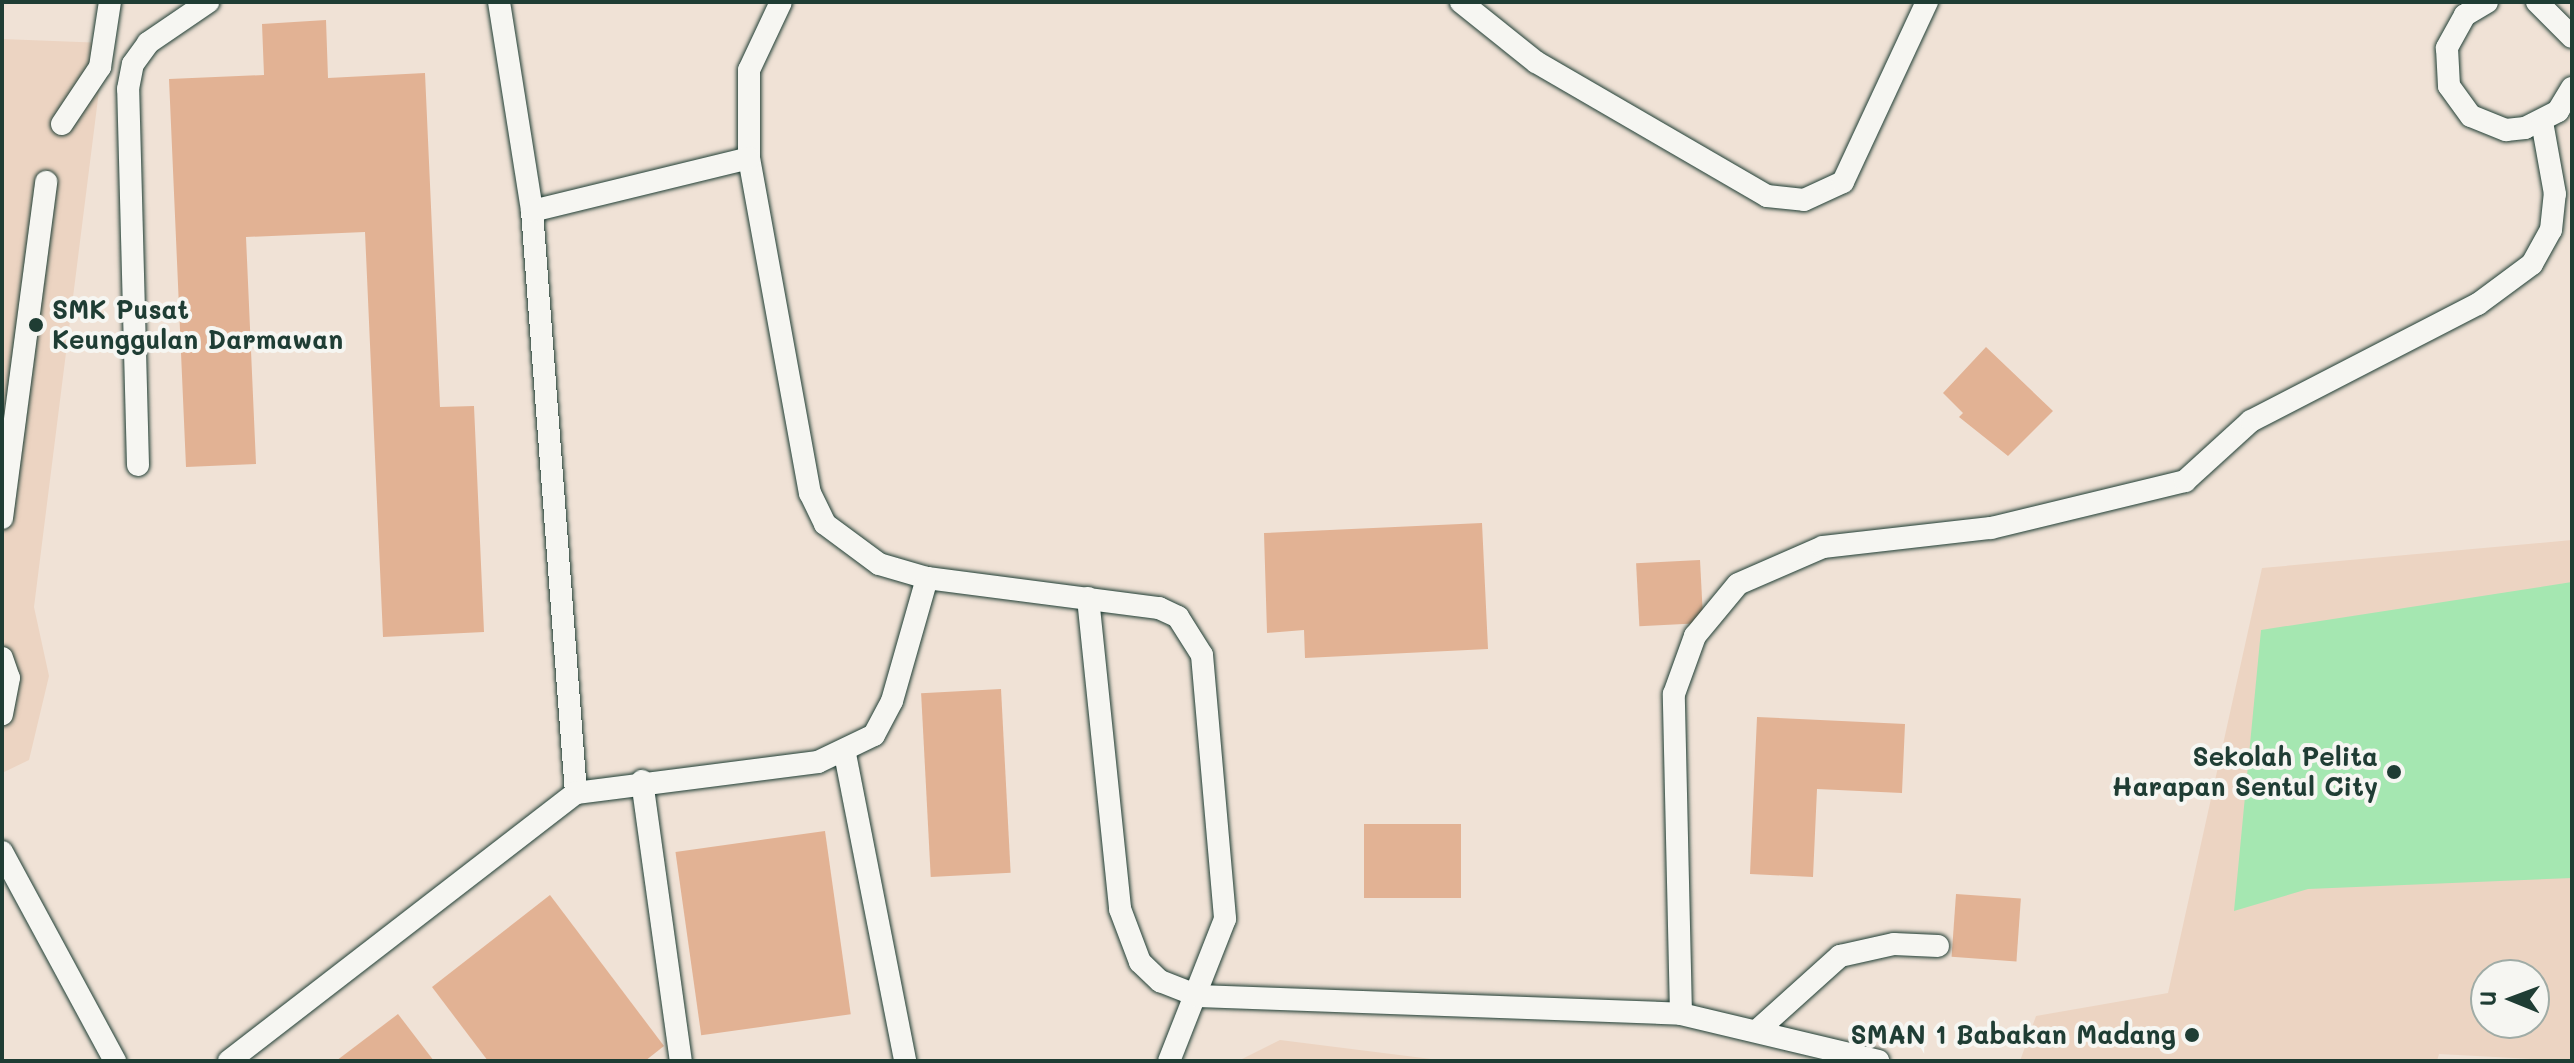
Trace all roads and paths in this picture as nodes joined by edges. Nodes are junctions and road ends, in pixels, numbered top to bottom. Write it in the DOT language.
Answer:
graph roads {
  1 [pos="110,2"];
  2 [pos="208,2"];
  3 [pos="499,2"];
  4 [pos="781,2"];
  5 [pos="1461,2"];
  6 [pos="1927,2"];
  7 [pos="2537,2"];
  8 [pos="2482,3"];
  9 [pos="2572,37"];
  10 [pos="2572,88"];
  11 [pos="2542,122"];
  12 [pos="62,124"];
  13 [pos="749,158"];
  14 [pos="46,182"];
  15 [pos="532,211"];
  16 [pos="138,465"];
  17 [pos="2,518"];
  18 [pos="927,578"];
  19 [pos="1088,598"];
  20 [pos="2,658"];
  21 [pos="2,714"];
  22 [pos="845,754"];
  23 [pos="642,781"];
  24 [pos="576,793"];
  25 [pos="2,852"];
  26 [pos="1938,946"];
  27 [pos="1198,996"];
  28 [pos="1681,1014"];
  29 [pos="1760,1028"];
  30 [pos="115,1061"];
  31 [pos="229,1061"];
  32 [pos="681,1061"];
  33 [pos="905,1061"];
  34 [pos="1169,1061"];
  35 [pos="1878,1061"];
  1 -- 12 [label="lane"];
  2 -- 16 [label="lane"];
  3 -- 15 [label="lane"];
  4 -- 13 [label="lane"];
  5 -- 6 [label="lane"];
  7 -- 9 [label="lane"];
  8 -- 11 [label="lane"];
  10 -- 11 [label="lane"];
  11 -- 28 [label="lane"];
  13 -- 15 [label="lane"];
  13 -- 18 [label="lane"];
  14 -- 17 [label="lane"];
  15 -- 24 [label="lane"];
  18 -- 19 [label="lane"];
  18 -- 22 [label="lane"];
  19 -- 27 [label="lane"];
  19 -- 27 [label="lane"];
  20 -- 21 [label="lane"];
  22 -- 23 [label="lane"];
  22 -- 33 [label="lane"];
  23 -- 24 [label="lane"];
  23 -- 32 [label="lane"];
  24 -- 31 [label="lane"];
  25 -- 30 [label="lane"];
  26 -- 29 [label="lane"];
  27 -- 28 [label="lane"];
  27 -- 34 [label="lane"];
  28 -- 29 [label="lane"];
  29 -- 35 [label="lane"];
}
